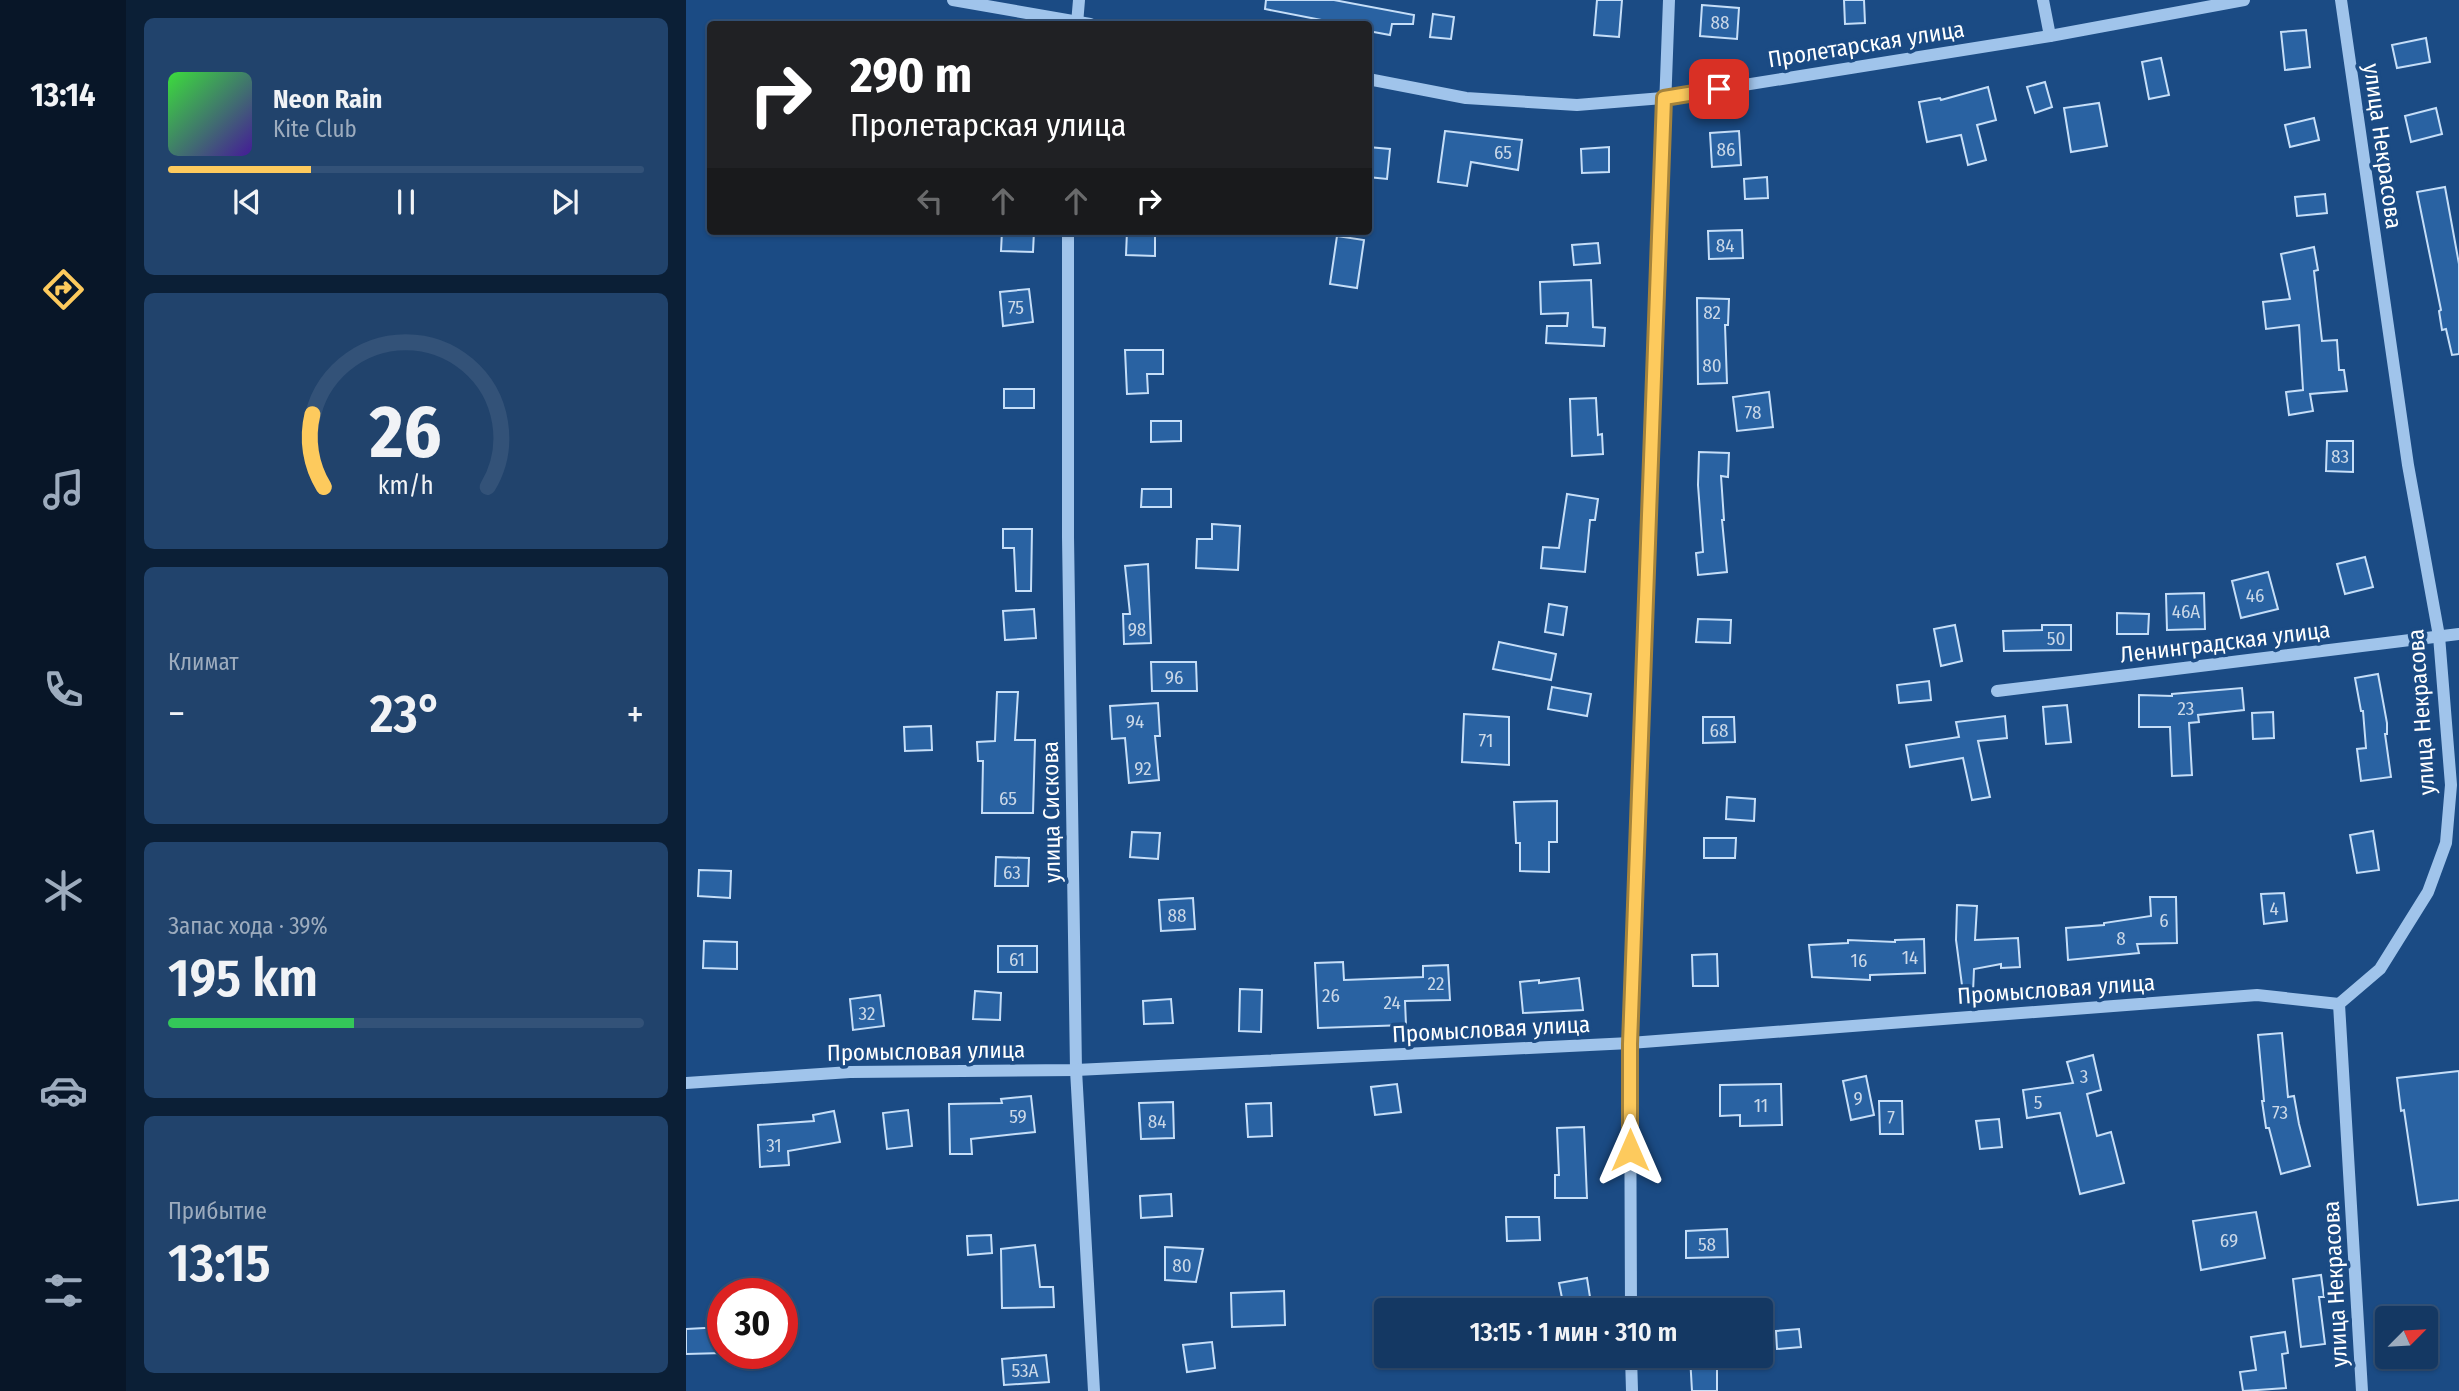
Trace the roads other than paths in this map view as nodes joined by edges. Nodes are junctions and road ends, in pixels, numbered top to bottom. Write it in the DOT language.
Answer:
graph roads {
  1 [pos="953,0"];
  2 [pos="1079,0"];
  3 [pos="1668,0"];
  4 [pos="2043,0"];
  5 [pos="2244,0"];
  6 [pos="2341,0"];
  7 [pos="1066,21"];
  8 [pos="1077,21"];
  9 [pos="2050,36"];
  10 [pos="1372,80"];
  11 [pos="1664,98"];
  12 [pos="1068,235"];
  13 [pos="2459,634"];
  14 [pos="2439,636"];
  15 [pos="1997,691"];
  16 [pos="2339,1004"];
  17 [pos="1630,1044"];
  18 [pos="1076,1070"];
  19 [pos="686,1083"];
  20 [pos="1631,1298"];
  21 [pos="1631,1368"];
  22 [pos="1094,1391"];
  23 [pos="1632,1391"];
  24 [pos="2362,1391"];
  1 -- 7 [label="street"];
  2 -- 8 [label="street"];
  3 -- 11 [label="street"];
  4 -- 9 [label="street"];
  5 -- 9 [label="street, Пролетарская улица"];
  6 -- 14 [label="street, улица Некрасова"];
  9 -- 11 [label="street, Пролетарская улица"];
  10 -- 11 [label="street, Пролетарская улица"];
  11 -- 17 [label="street"];
  12 -- 18 [label="street, улица Сискова"];
  13 -- 14 [label="street, Ленинградская улица"];
  14 -- 15 [label="street, Ленинградская улица"];
  14 -- 16 [label="street, улица Некрасова"];
  16 -- 17 [label="street, Промысловая улица"];
  16 -- 24 [label="street, улица Некрасова"];
  17 -- 18 [label="street, Промысловая улица"];
  17 -- 20 [label="street"];
  18 -- 19 [label="street, Промысловая улица"];
  18 -- 22 [label="street, улица Сискова"];
  21 -- 23 [label="street"];
}
